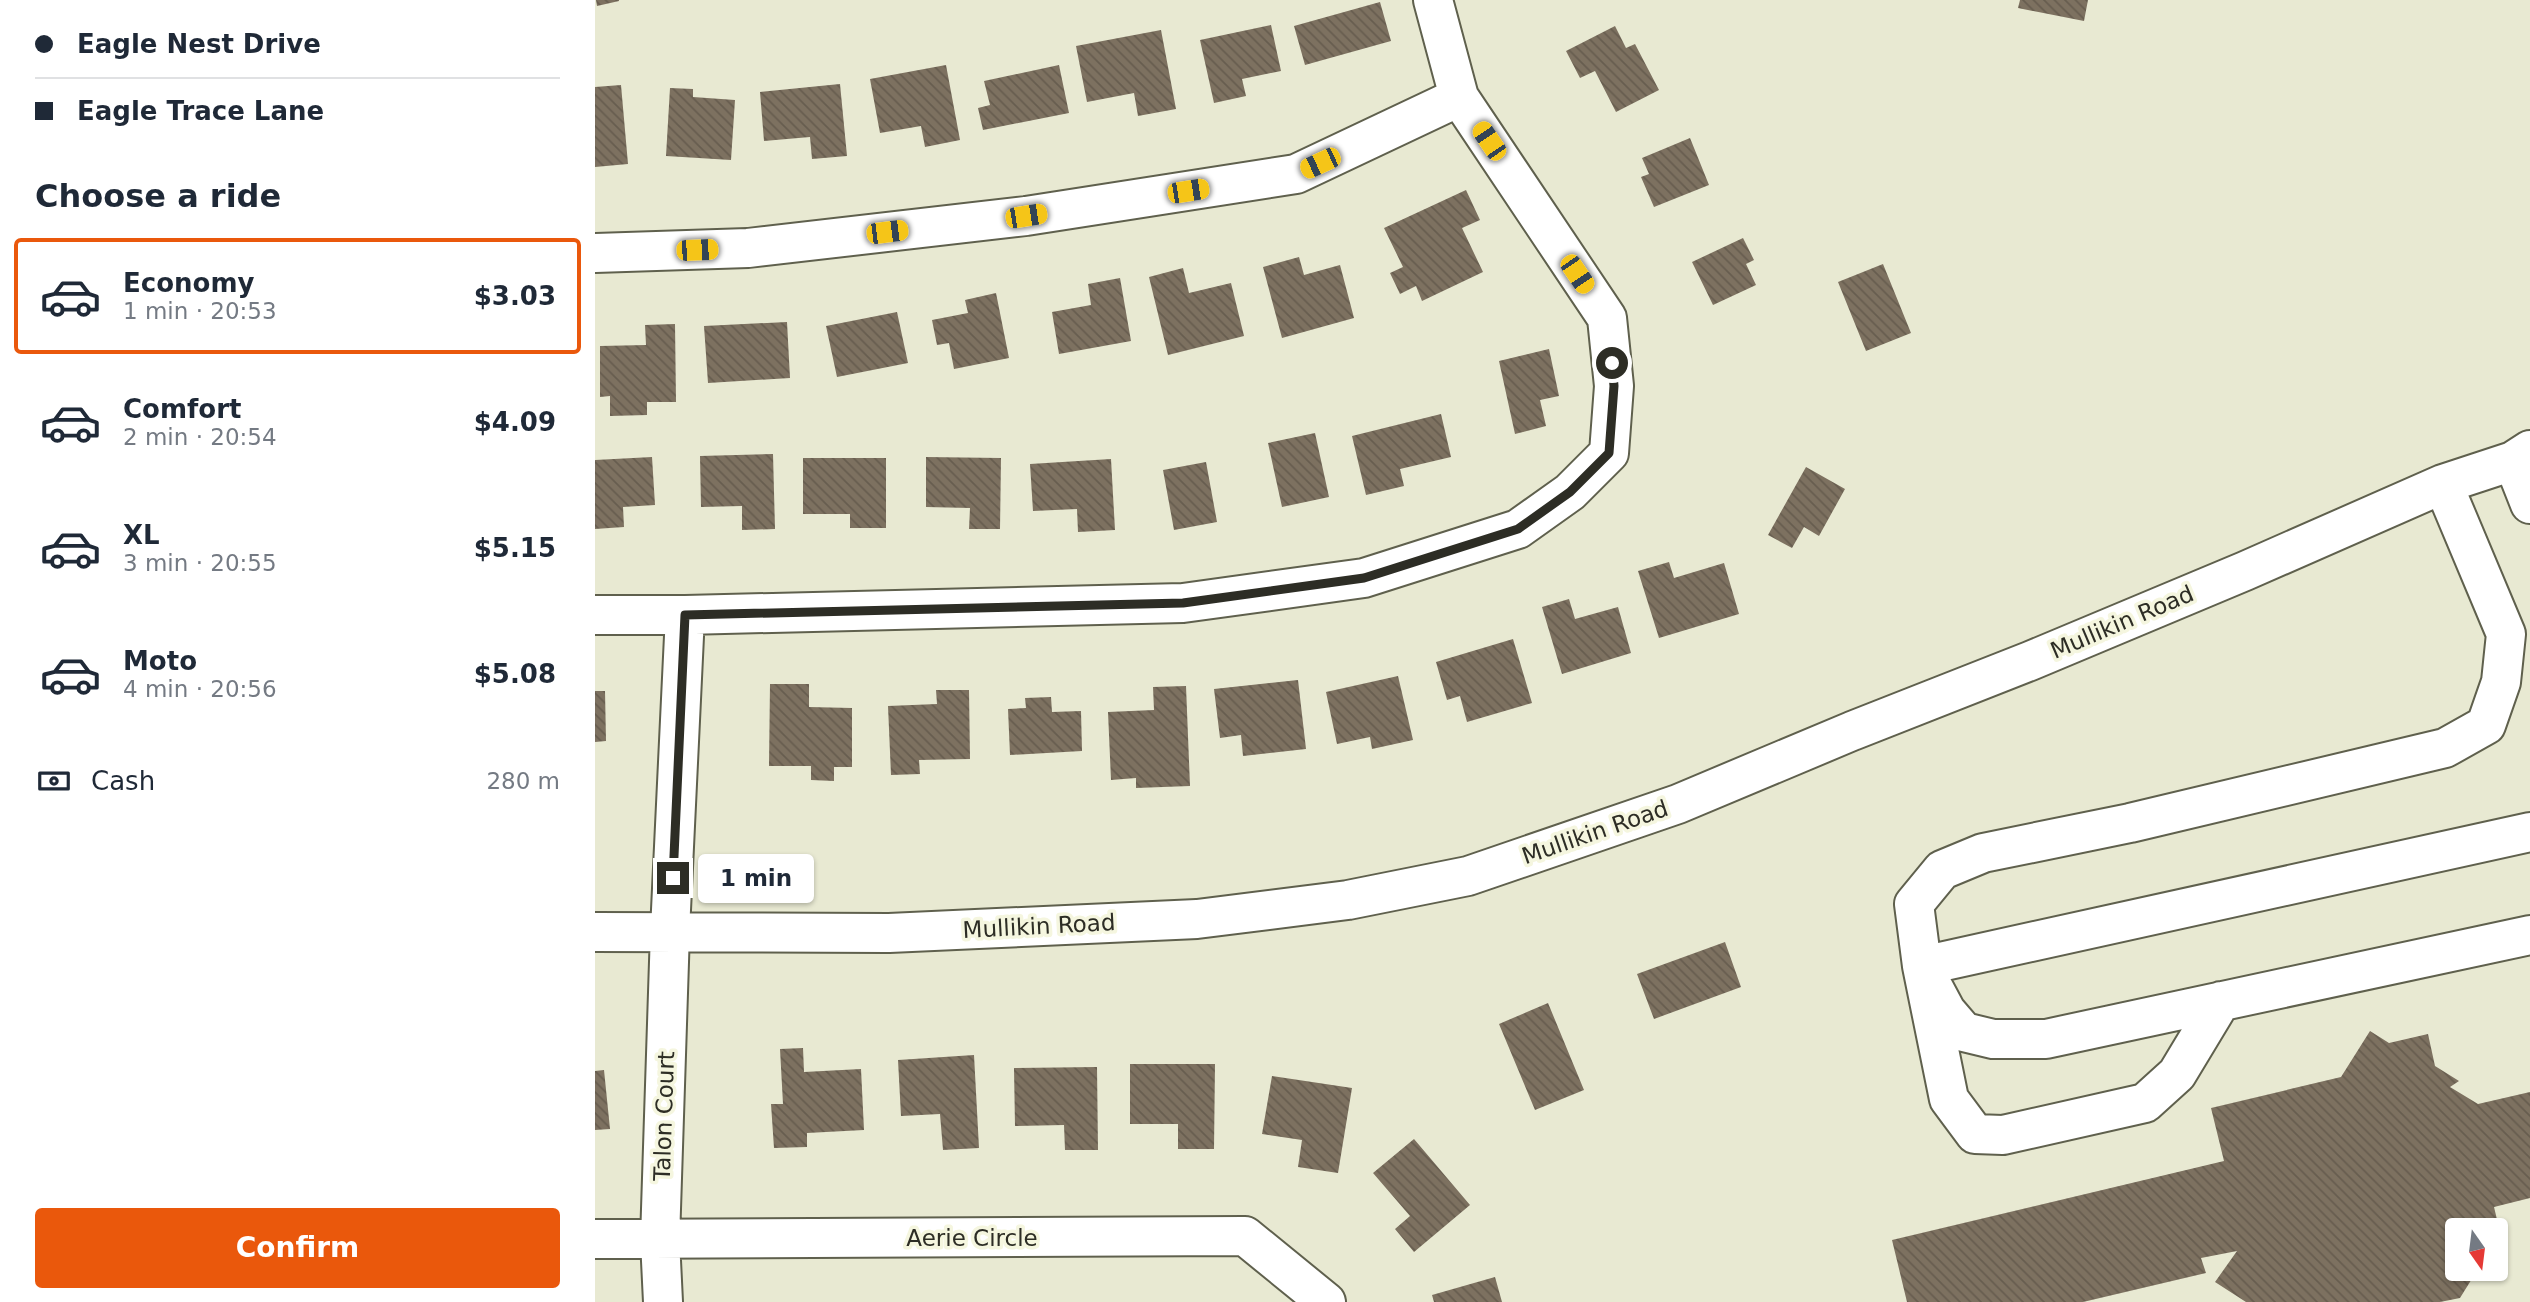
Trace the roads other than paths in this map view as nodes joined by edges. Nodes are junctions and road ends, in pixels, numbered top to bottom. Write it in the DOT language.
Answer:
graph roads {
  1 [pos="1433,0"];
  2 [pos="1459,97"];
  3 [pos="595,253"];
  4 [pos="2521,455"];
  5 [pos="2443,484"];
  6 [pos="2530,504"];
  7 [pos="595,615"];
  8 [pos="685,615"];
  9 [pos="2530,832"];
  10 [pos="670,931"];
  11 [pos="595,932"];
  12 [pos="2530,935"];
  13 [pos="1922,966"];
  14 [pos="2221,1001"];
  15 [pos="595,1239"];
  16 [pos="660,1240"];
  17 [pos="663,1302"];
  18 [pos="1326,1302"];
  1 -- 2 [label="street"];
  2 -- 3 [label="street"];
  2 -- 8 [label="street"];
  4 -- 5 [label="street, Mullikin Road"];
  4 -- 6 [label="street"];
  5 -- 10 [label="street, Mullikin Road"];
  5 -- 13 [label="street"];
  7 -- 8 [label="street"];
  8 -- 10 [label="street, Talon Court"];
  9 -- 13 [label="street"];
  10 -- 11 [label="street, Mullikin Road"];
  10 -- 16 [label="street, Talon Court"];
  12 -- 14 [label="street"];
  13 -- 14 [label="street"];
  13 -- 14 [label="street"];
  15 -- 16 [label="street, Aerie Circle"];
  16 -- 17 [label="street, Talon Court"];
  16 -- 18 [label="street, Aerie Circle"];
}
